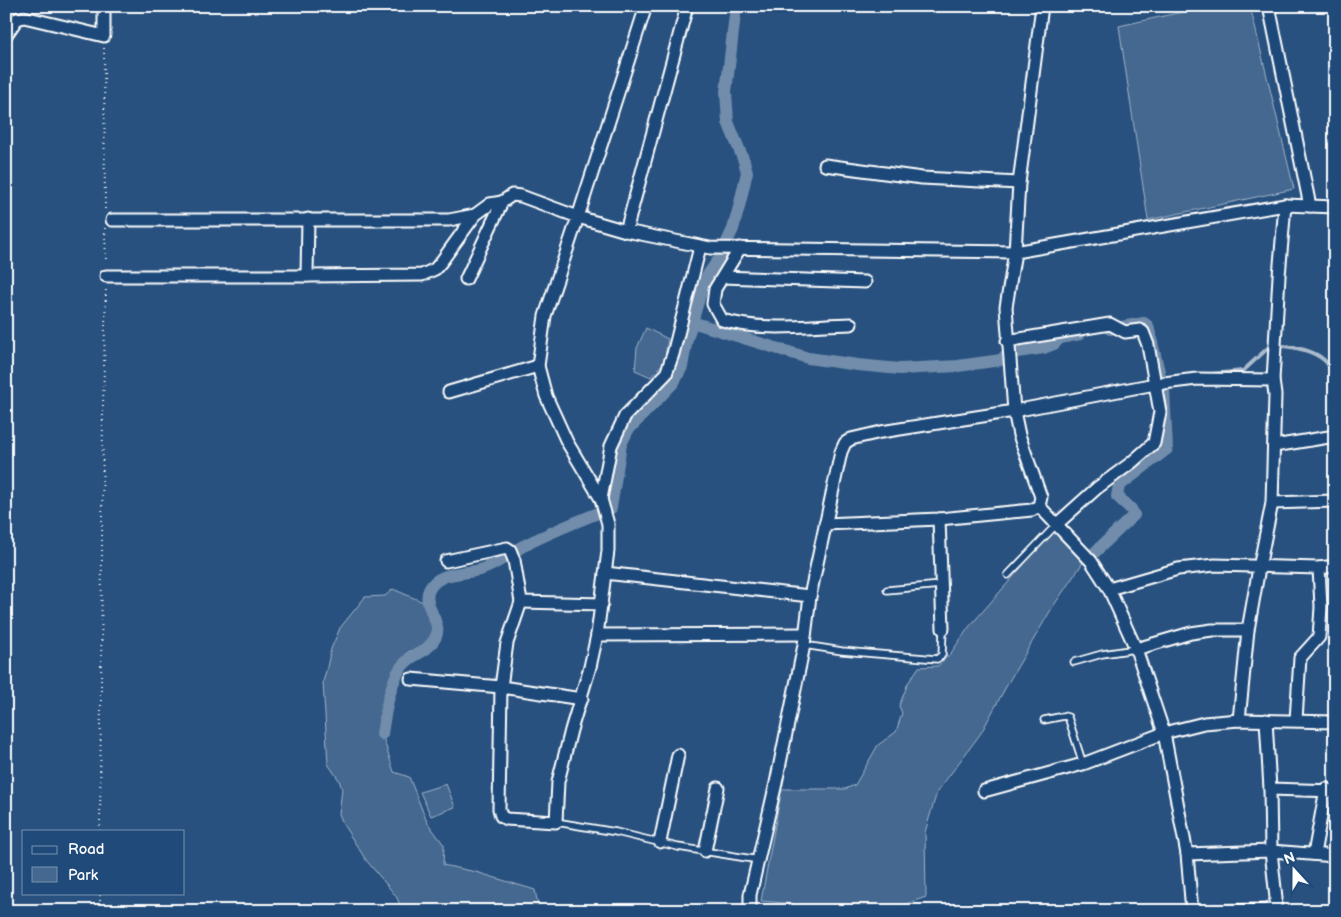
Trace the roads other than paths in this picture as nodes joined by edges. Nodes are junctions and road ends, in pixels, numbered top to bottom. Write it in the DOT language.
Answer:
graph roads {
  1 [pos="104,6"];
  2 [pos="646,6"];
  3 [pos="685,6"];
  4 [pos="1042,6"];
  5 [pos="1269,6"];
  6 [pos="6,35"];
  7 [pos="825,165"];
  8 [pos="1019,183"];
  9 [pos="502,202"];
  10 [pos="1285,205"];
  11 [pos="1310,206"];
  12 [pos="1335,207"];
  13 [pos="475,215"];
  14 [pos="578,217"];
  15 [pos="108,220"];
  16 [pos="308,220"];
  17 [pos="626,231"];
  18 [pos="705,248"];
  19 [pos="740,248"];
  20 [pos="1015,252"];
  21 [pos="106,276"];
  22 [pos="307,276"];
  23 [pos="723,277"];
  24 [pos="466,279"];
  25 [pos="865,282"];
  26 [pos="851,324"];
  27 [pos="1007,341"];
  28 [pos="538,366"];
  29 [pos="1273,380"];
  30 [pos="1155,384"];
  31 [pos="449,392"];
  32 [pos="1014,411"];
  33 [pos="1335,436"];
  34 [pos="1274,446"];
  35 [pos="1335,501"];
  36 [pos="1272,503"];
  37 [pos="603,505"];
  38 [pos="1039,506"];
  39 [pos="939,519"];
  40 [pos="824,524"];
  41 [pos="1056,524"];
  42 [pos="446,560"];
  43 [pos="1335,566"];
  44 [pos="1258,568"];
  45 [pos="1319,568"];
  46 [pos="606,573"];
  47 [pos="1008,575"];
  48 [pos="941,585"];
  49 [pos="1109,589"];
  50 [pos="887,590"];
  51 [pos="810,596"];
  52 [pos="522,602"];
  53 [pos="602,604"];
  54 [pos="943,629"];
  55 [pos="1248,630"];
  56 [pos="597,635"];
  57 [pos="804,639"];
  58 [pos="1136,649"];
  59 [pos="1074,662"];
  60 [pos="411,679"];
  61 [pos="501,687"];
  62 [pos="582,699"];
  63 [pos="1044,720"];
  64 [pos="1240,720"];
  65 [pos="1266,720"];
  66 [pos="1296,720"];
  67 [pos="1335,722"];
  68 [pos="1164,734"];
  69 [pos="678,755"];
  70 [pos="1082,764"];
  71 [pos="718,788"];
  72 [pos="1270,789"];
  73 [pos="1330,790"];
  74 [pos="984,791"];
  75 [pos="556,822"];
  76 [pos="660,842"];
  77 [pos="705,851"];
  78 [pos="1271,851"];
  79 [pos="1187,854"];
  80 [pos="1314,854"];
  81 [pos="1335,856"];
  82 [pos="758,860"];
  83 [pos="750,911"];
  84 [pos="1192,911"];
  85 [pos="1214,911"];
  1 -- 6 [label="street"];
  2 -- 14 [label="street"];
  3 -- 17 [label="street"];
  4 -- 8 [label="street"];
  5 -- 11 [label="street"];
  7 -- 8 [label="street"];
  8 -- 20 [label="street"];
  9 -- 13 [label="street"];
  9 -- 14 [label="street"];
  9 -- 24 [label="street"];
  10 -- 11 [label="street"];
  10 -- 20 [label="street"];
  10 -- 29 [label="street"];
  11 -- 12 [label="street"];
  13 -- 16 [label="street"];
  13 -- 22 [label="street"];
  14 -- 17 [label="street"];
  14 -- 28 [label="street"];
  15 -- 16 [label="street"];
  16 -- 22 [label="street"];
  17 -- 18 [label="street"];
  18 -- 19 [label="street"];
  18 -- 37 [label="street"];
  19 -- 20 [label="street"];
  19 -- 23 [label="street"];
  20 -- 27 [label="street"];
  21 -- 22 [label="street"];
  23 -- 25 [label="street"];
  23 -- 26 [label="street"];
  27 -- 30 [label="street"];
  27 -- 32 [label="street"];
  28 -- 31 [label="street"];
  28 -- 37 [label="street"];
  29 -- 30 [label="street"];
  29 -- 34 [label="street"];
  30 -- 32 [label="street"];
  30 -- 41 [label="street"];
  32 -- 38 [label="street"];
  32 -- 40 [label="street"];
  33 -- 34 [label="street"];
  34 -- 36 [label="street"];
  35 -- 36 [label="street"];
  36 -- 44 [label="street"];
  37 -- 46 [label="street"];
  38 -- 39 [label="street"];
  38 -- 41 [label="street"];
  39 -- 40 [label="street"];
  39 -- 48 [label="street"];
  40 -- 51 [label="street"];
  41 -- 47 [label="lane"];
  41 -- 49 [label="street"];
  42 -- 52 [label="street"];
  43 -- 45 [label="street"];
  44 -- 45 [label="street"];
  44 -- 49 [label="street"];
  44 -- 55 [label="street"];
  45 -- 66 [label="street"];
  46 -- 51 [label="street"];
  46 -- 53 [label="street"];
  48 -- 50 [label="lane"];
  48 -- 54 [label="street"];
  49 -- 58 [label="street"];
  51 -- 57 [label="street"];
  52 -- 53 [label="street"];
  52 -- 61 [label="street"];
  53 -- 56 [label="street"];
  54 -- 57 [label="lane"];
  55 -- 58 [label="street"];
  55 -- 64 [label="street"];
  56 -- 57 [label="street"];
  56 -- 62 [label="street"];
  57 -- 82 [label="street"];
  58 -- 59 [label="lane"];
  58 -- 68 [label="street"];
  60 -- 61 [label="street"];
  61 -- 62 [label="street"];
  61 -- 75 [label="street"];
  62 -- 75 [label="street"];
  63 -- 70 [label="lane"];
  64 -- 65 [label="street"];
  64 -- 68 [label="street"];
  65 -- 66 [label="street"];
  65 -- 72 [label="street"];
  66 -- 67 [label="street"];
  68 -- 70 [label="street"];
  68 -- 79 [label="street"];
  69 -- 76 [label="street"];
  70 -- 74 [label="street"];
  71 -- 77 [label="street"];
  72 -- 73 [label="street"];
  72 -- 78 [label="street"];
  73 -- 80 [label="street"];
  75 -- 76 [label="lane"];
  76 -- 77 [label="lane"];
  77 -- 82 [label="lane"];
  78 -- 79 [label="street"];
  78 -- 80 [label="street"];
  78 -- 85 [label="street"];
  79 -- 84 [label="street"];
  80 -- 81 [label="street"];
  82 -- 83 [label="street"];
}
